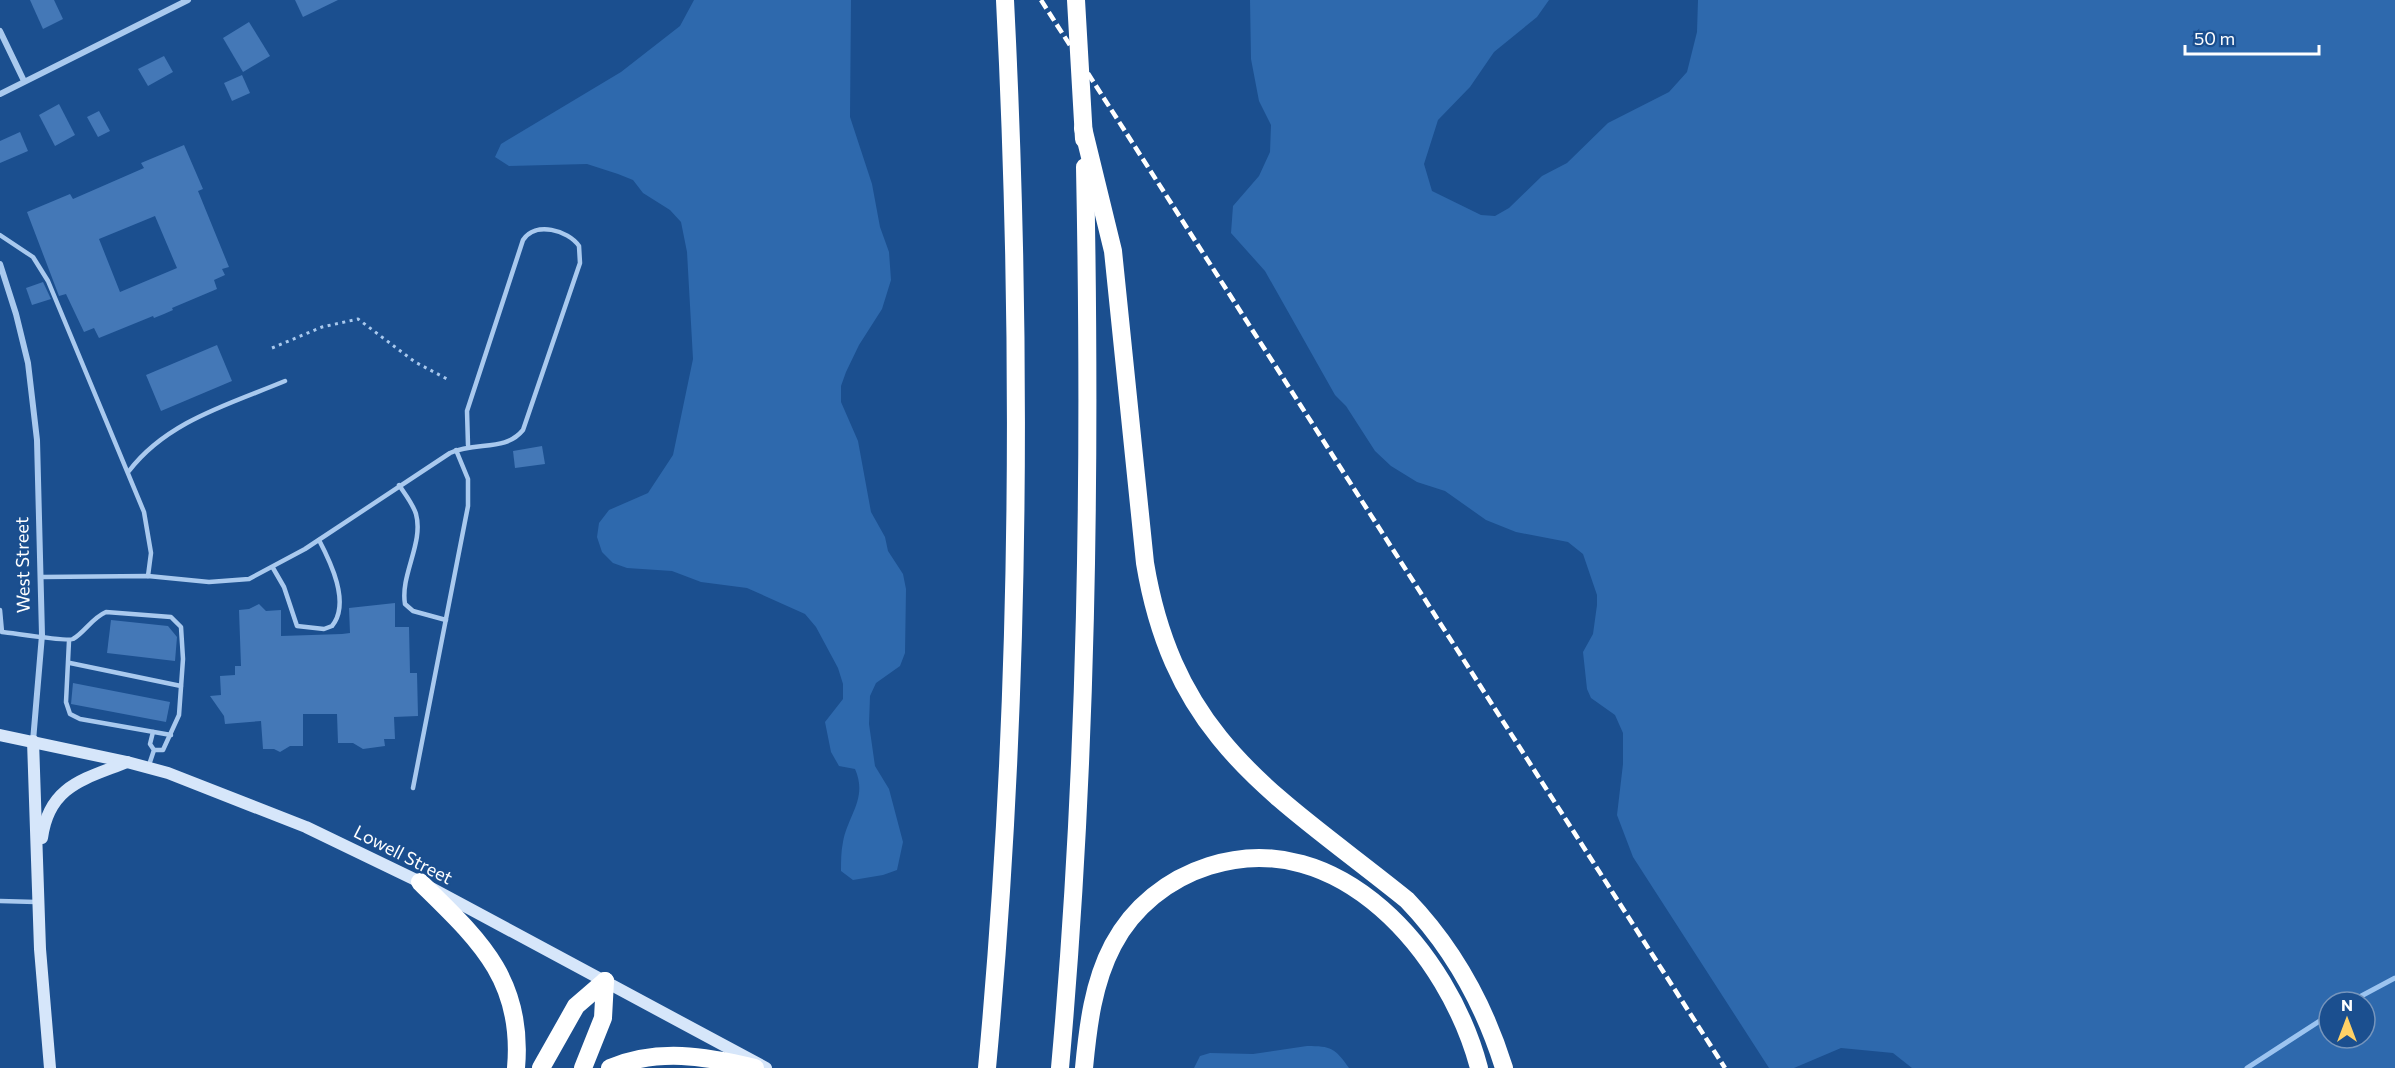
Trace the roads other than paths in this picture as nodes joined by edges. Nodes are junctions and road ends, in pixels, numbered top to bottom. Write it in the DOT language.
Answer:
graph roads {
  1 [pos="188,0"];
  2 [pos="1005,0"];
  3 [pos="1076,2"];
  4 [pos="0,31"];
  5 [pos="24,81"];
  6 [pos="0,94"];
  7 [pos="1083,128"];
  8 [pos="0,235"];
  9 [pos="0,264"];
  10 [pos="285,381"];
  11 [pos="468,445"];
  12 [pos="456,450"];
  13 [pos="129,471"];
  14 [pos="399,485"];
  15 [pos="319,540"];
  16 [pos="273,568"];
  17 [pos="148,576"];
  18 [pos="42,577"];
  19 [pos="0,610"];
  20 [pos="446,620"];
  21 [pos="42,635"];
  22 [pos="69,641"];
  23 [pos="70,663"];
  24 [pos="181,686"];
  25 [pos="153,732"];
  26 [pos="0,735"];
  27 [pos="171,735"];
  28 [pos="33,741"];
  29 [pos="154,750"];
  30 [pos="127,762"];
  31 [pos="148,767"];
  32 [pos="413,788"];
  33 [pos="39,869"];
  34 [pos="420,882"];
  35 [pos="0,901"];
  36 [pos="39,903"];
  37 [pos="604,981"];
  38 [pos="50,1068"];
  39 [pos="516,1068"];
  40 [pos="541,1068"];
  41 [pos="583,1068"];
  42 [pos="610,1068"];
  43 [pos="755,1068"];
  44 [pos="766,1068"];
  45 [pos="987,1068"];
  46 [pos="1060,1068"];
  47 [pos="1084,1068"];
  48 [pos="1479,1068"];
  49 [pos="1504,1068"];
  1 -- 5 [label="street"];
  2 -- 45 [label="highway"];
  3 -- 7 [label="highway"];
  4 -- 5 [label="street"];
  5 -- 6 [label="street"];
  7 -- 46 [label="highway"];
  7 -- 49 [label="highway"];
  8 -- 13 [label="lane"];
  9 -- 18 [label="street, West Street"];
  10 -- 13 [label="lane"];
  11 -- 11 [label="lane"];
  11 -- 12 [label="lane"];
  12 -- 14 [label="lane"];
  12 -- 20 [label="lane"];
  13 -- 17 [label="lane"];
  14 -- 15 [label="lane"];
  14 -- 20 [label="lane"];
  15 -- 16 [label="lane"];
  15 -- 16 [label="lane"];
  16 -- 17 [label="lane"];
  17 -- 18 [label="lane"];
  18 -- 21 [label="street, West Street"];
  19 -- 21 [label="lane"];
  20 -- 32 [label="lane"];
  21 -- 22 [label="lane"];
  21 -- 28 [label="street, West Street"];
  22 -- 23 [label="lane"];
  22 -- 24 [label="lane"];
  23 -- 24 [label="lane"];
  23 -- 25 [label="lane"];
  24 -- 27 [label="lane"];
  25 -- 27 [label="lane"];
  25 -- 29 [label="lane"];
  26 -- 28 [label="main road, Lowell Street"];
  27 -- 29 [label="lane"];
  28 -- 30 [label="main road, Lowell Street"];
  28 -- 33 [label="main road, West Street"];
  29 -- 31 [label="lane"];
  30 -- 31 [label="main road, Lowell Street"];
  30 -- 33 [label="main road, West Street"];
  31 -- 34 [label="main road, Lowell Street"];
  33 -- 36 [label="main road, West Street"];
  34 -- 37 [label="main road, Lowell Street"];
  34 -- 39 [label="highway"];
  35 -- 36 [label="lane"];
  36 -- 38 [label="main road, West Street"];
  37 -- 40 [label="highway"];
  37 -- 41 [label="highway"];
  37 -- 44 [label="main road, Lowell Street"];
  42 -- 43 [label="highway"];
  47 -- 48 [label="highway"];
}
